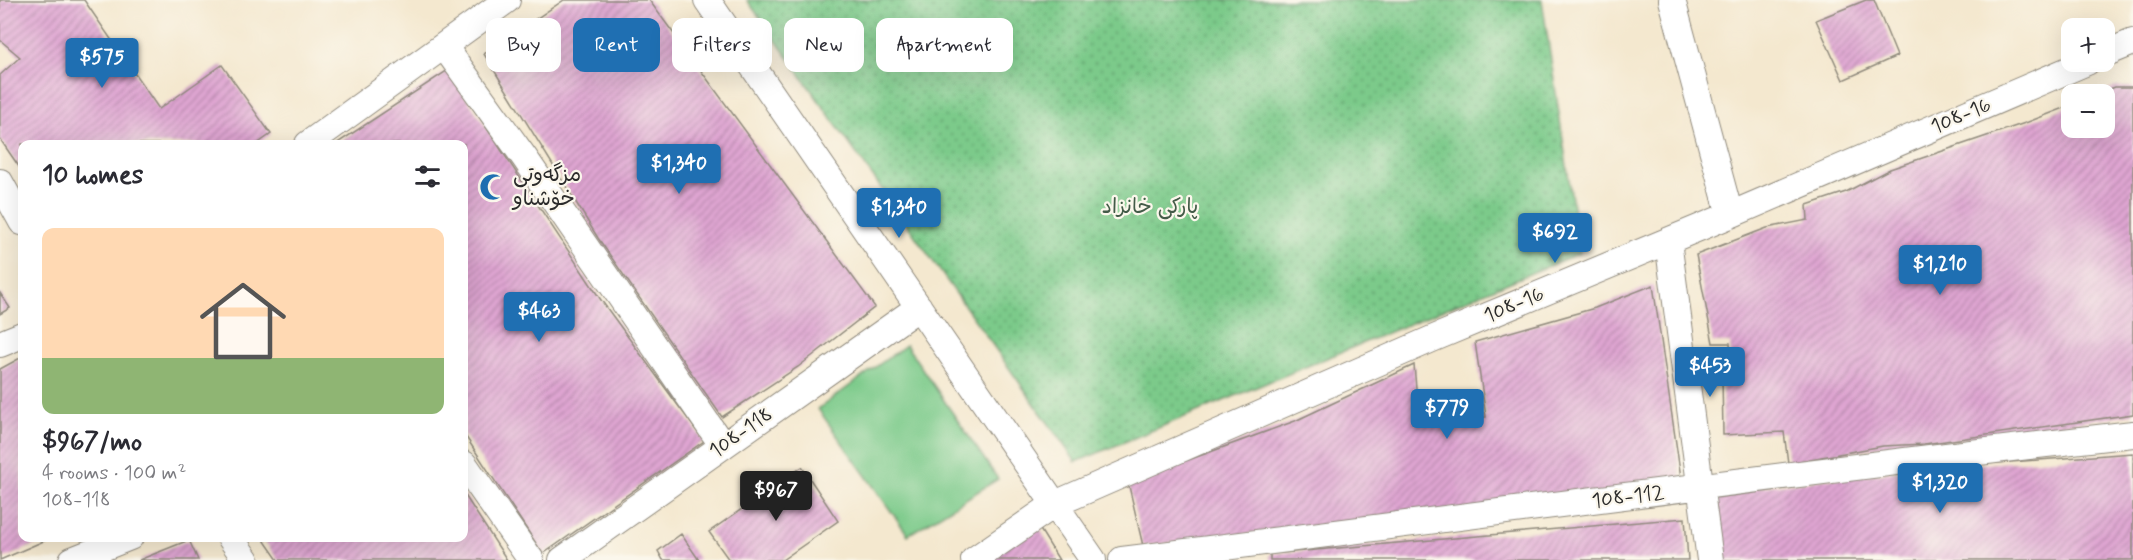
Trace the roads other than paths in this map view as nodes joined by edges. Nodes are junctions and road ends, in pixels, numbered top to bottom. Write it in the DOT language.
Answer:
graph roads {
  1 [pos="507,0"];
  2 [pos="707,0"];
  3 [pos="1672,0"];
  4 [pos="2133,42"];
  5 [pos="444,46"];
  6 [pos="2115,49"];
  7 [pos="2062,72"];
  8 [pos="314,140"];
  9 [pos="0,182"];
  10 [pos="18,215"];
  11 [pos="1730,215"];
  12 [pos="1668,241"];
  13 [pos="919,307"];
  14 [pos="18,337"];
  15 [pos="0,344"];
  16 [pos="2133,434"];
  17 [pos="723,446"];
  18 [pos="468,470"];
  19 [pos="1700,488"];
  20 [pos="1055,504"];
  21 [pos="117,542"];
  22 [pos="233,542"];
  23 [pos="72,560"];
  24 [pos="246,560"];
  25 [pos="531,560"];
  26 [pos="562,560"];
  27 [pos="974,560"];
  28 [pos="1093,560"];
  29 [pos="1122,560"];
  30 [pos="1710,560"];
  1 -- 5 [label="street"];
  2 -- 13 [label="street"];
  3 -- 11 [label="street"];
  4 -- 6 [label="street"];
  5 -- 8 [label="street"];
  5 -- 17 [label="street"];
  7 -- 11 [label="street, 108-16"];
  9 -- 10 [label="street"];
  11 -- 12 [label="street, 108-16"];
  12 -- 19 [label="street"];
  12 -- 20 [label="street, 108-16"];
  13 -- 17 [label="street, 108-118"];
  13 -- 20 [label="street"];
  14 -- 15 [label="street"];
  16 -- 19 [label="street, 108-112"];
  17 -- 26 [label="street, 108-118"];
  18 -- 25 [label="street"];
  19 -- 29 [label="street, 108-112"];
  19 -- 30 [label="street"];
  20 -- 27 [label="street, 108-16"];
  20 -- 28 [label="street"];
  21 -- 23 [label="street"];
  22 -- 24 [label="street"];
}
